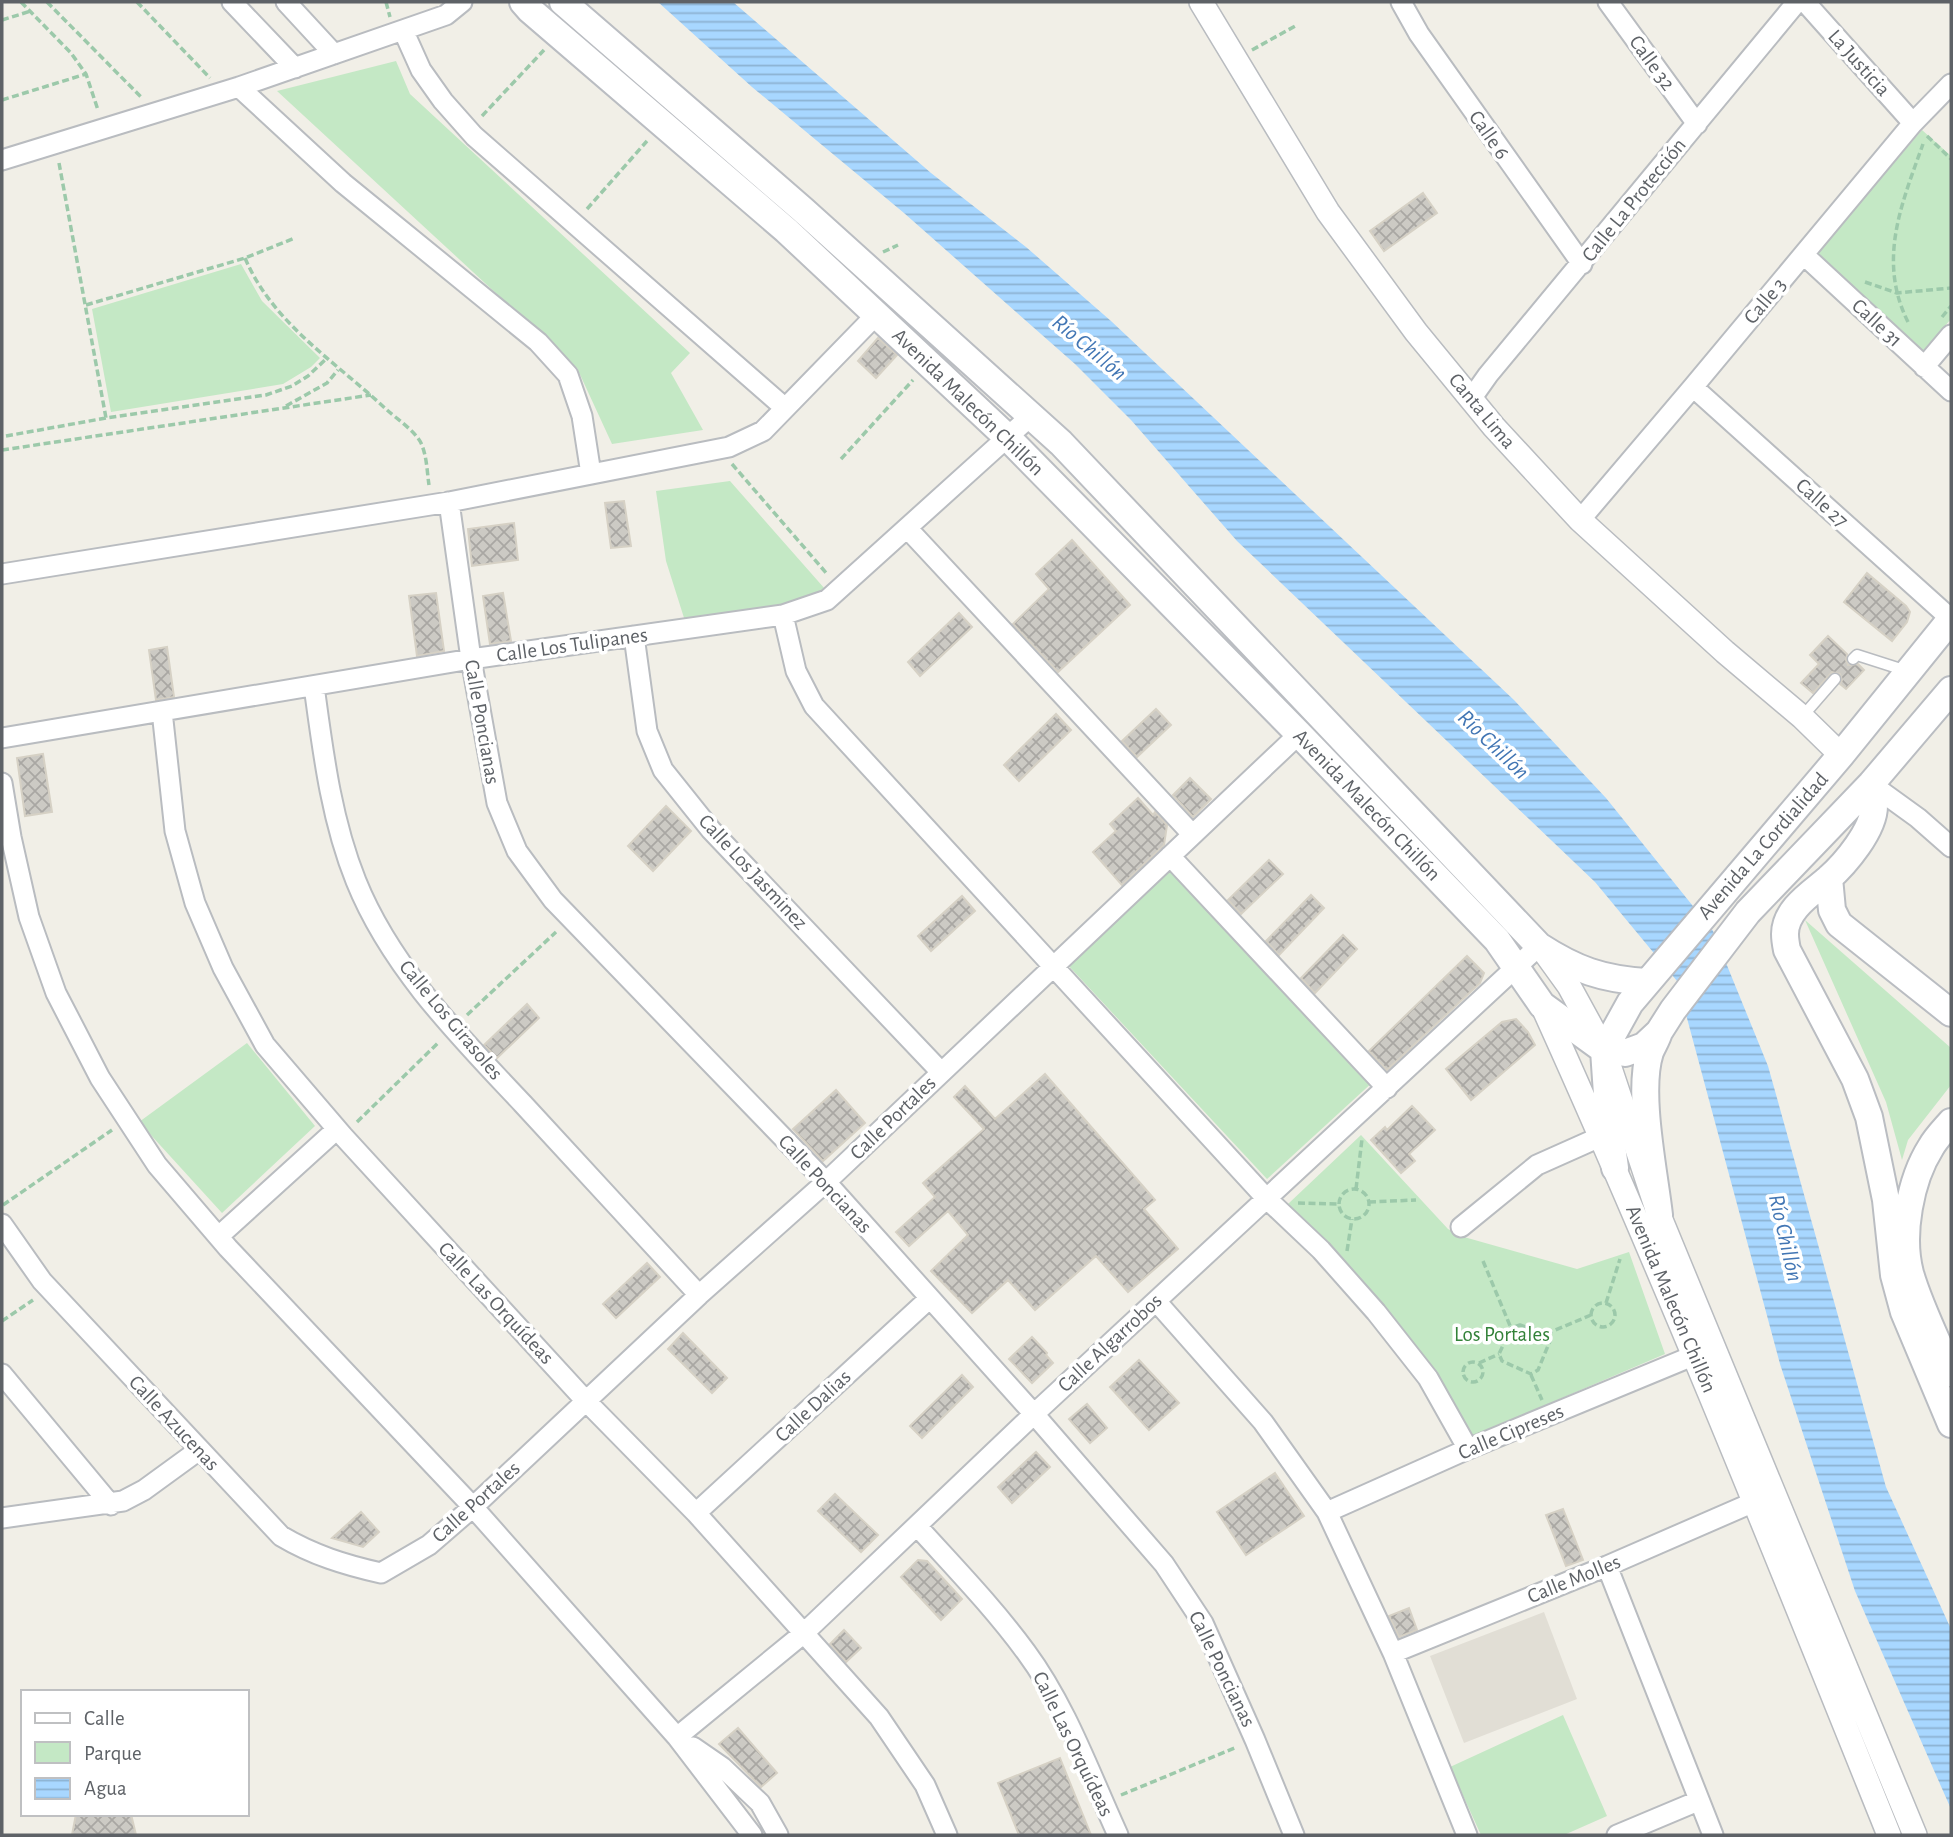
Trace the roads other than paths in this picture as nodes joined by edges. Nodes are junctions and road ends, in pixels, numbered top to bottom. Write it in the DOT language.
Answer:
graph roads {
  1 [pos="232,2"];
  2 [pos="286,2"];
  3 [pos="462,2"];
  4 [pos="523,2"];
  5 [pos="563,2"];
  6 [pos="1201,2"];
  7 [pos="1401,2"];
  8 [pos="1608,2"];
  9 [pos="1797,2"];
  10 [pos="1805,2"];
  11 [pos="403,30"];
  12 [pos="334,54"];
  13 [pos="295,68"];
  14 [pos="1951,84"];
  15 [pos="231,89"];
  16 [pos="1697,124"];
  17 [pos="1920,129"];
  18 [pos="2,160"];
  19 [pos="1804,255"];
  20 [pos="1582,264"];
  21 [pos="876,315"];
  22 [pos="1951,335"];
  23 [pos="1924,367"];
  24 [pos="1693,387"];
  25 [pos="1951,391"];
  26 [pos="1471,399"];
  27 [pos="785,408"];
  28 [pos="1032,415"];
  29 [pos="1007,437"];
  30 [pos="591,474"];
  31 [pos="440,503"];
  32 [pos="1580,520"];
  33 [pos="906,528"];
  34 [pos="2,574"];
  35 [pos="783,615"];
  36 [pos="1951,619"];
  37 [pos="635,636"];
  38 [pos="471,659"];
  39 [pos="1853,659"];
  40 [pos="1907,671"];
  41 [pos="1835,679"];
  42 [pos="314,686"];
  43 [pos="1951,690"];
  44 [pos="162,711"];
  45 [pos="1802,717"];
  46 [pos="1299,734"];
  47 [pos="2,738"];
  48 [pos="1841,755"];
  49 [pos="2,783"];
  50 [pos="1871,784"];
  51 [pos="1192,834"];
  52 [pos="1951,846"];
  53 [pos="1170,856"];
  54 [pos="1829,878"];
  55 [pos="1539,946"];
  56 [pos="1053,965"];
  57 [pos="1517,967"];
  58 [pos="1646,982"];
  59 [pos="1542,1005"];
  60 [pos="1951,1013"];
  61 [pos="1666,1021"];
  62 [pos="1604,1050"];
  63 [pos="941,1072"];
  64 [pos="1387,1088"];
  65 [pos="1951,1122"];
  66 [pos="340,1132"];
  67 [pos="1602,1136"];
  68 [pos="1615,1168"];
  69 [pos="825,1182"];
  70 [pos="1266,1198"];
  71 [pos="1659,1215"];
  72 [pos="2,1224"];
  73 [pos="1461,1227"];
  74 [pos="219,1236"];
  75 [pos="699,1295"];
  76 [pos="930,1298"];
  77 [pos="1156,1301"];
  78 [pos="1945,1346"];
  79 [pos="1695,1355"];
  80 [pos="1951,1373"];
  81 [pos="2,1374"];
  82 [pos="585,1400"];
  83 [pos="1034,1414"];
  84 [pos="1951,1424"];
  85 [pos="199,1450"];
  86 [pos="1468,1450"];
  87 [pos="1754,1502"];
  88 [pos="111,1505"];
  89 [pos="473,1507"];
  90 [pos="1327,1512"];
  91 [pos="696,1513"];
  92 [pos="2,1518"];
  93 [pos="917,1526"];
  94 [pos="1606,1566"];
  95 [pos="381,1573"];
  96 [pos="804,1633"];
  97 [pos="1393,1653"];
  98 [pos="677,1737"];
  99 [pos="1698,1801"];
  100 [pos="752,1835"];
  101 [pos="778,1835"];
  102 [pos="947,1835"];
  103 [pos="1118,1835"];
  104 [pos="1294,1835"];
  105 [pos="1467,1835"];
  106 [pos="1617,1835"];
  107 [pos="1713,1835"];
  108 [pos="1889,1835"];
  109 [pos="1915,1835"];
  1 -- 13 [label="street"];
  2 -- 12 [label="street"];
  3 -- 11 [label="street"];
  4 -- 21 [label="main road, Avenida Malecón Chillón"];
  5 -- 28 [label="main road, Avenida Malecón Chillón"];
  6 -- 26 [label="street, Canta Lima"];
  7 -- 20 [label="street, Calle 6"];
  8 -- 16 [label="street, Calle 32"];
  9 -- 16 [label="street, Calle La Protección"];
  10 -- 17 [label="street, La Justicia"];
  11 -- 12 [label="street"];
  11 -- 27 [label="street"];
  12 -- 13 [label="street"];
  13 -- 15 [label="street"];
  14 -- 17 [label="street, Calle 3"];
  15 -- 18 [label="street"];
  15 -- 30 [label="street"];
  16 -- 20 [label="street, Calle La Protección"];
  17 -- 19 [label="street, Calle 3"];
  19 -- 23 [label="street, Calle 31"];
  19 -- 24 [label="street, Calle 3"];
  20 -- 26 [label="street, Calle La Protección"];
  21 -- 27 [label="street"];
  21 -- 29 [label="main road, Avenida Malecón Chillón"];
  22 -- 23 [label="street"];
  23 -- 25 [label="street, Calle 31"];
  24 -- 32 [label="street, Calle 3"];
  24 -- 36 [label="street, Calle 27"];
  26 -- 32 [label="street, Canta Lima"];
  27 -- 30 [label="street"];
  28 -- 29 [label="street, Calle Los Tulipanes"];
  28 -- 55 [label="main road, Avenida Malecón Chillón"];
  29 -- 33 [label="street, Calle Los Tulipanes"];
  29 -- 46 [label="main road, Avenida Malecón Chillón"];
  30 -- 31 [label="street"];
  31 -- 34 [label="street"];
  31 -- 38 [label="street, Calle Poncianas"];
  32 -- 45 [label="street, Canta Lima"];
  33 -- 35 [label="street, Calle Los Tulipanes"];
  33 -- 51 [label="street"];
  35 -- 37 [label="street, Calle Los Tulipanes"];
  35 -- 56 [label="street"];
  36 -- 40 [label="main road, Avenida La Cordialidad"];
  37 -- 38 [label="street, Calle Los Tulipanes"];
  37 -- 63 [label="street, Calle Los Jasminez"];
  38 -- 42 [label="street, Calle Los Tulipanes"];
  38 -- 69 [label="street, Calle Poncianas"];
  39 -- 40 [label="lane"];
  40 -- 48 [label="main road, Avenida La Cordialidad"];
  41 -- 45 [label="lane"];
  42 -- 44 [label="street, Calle Los Tulipanes"];
  42 -- 75 [label="street, Calle Los Girasoles"];
  43 -- 50 [label="main road, Avenida La Cordialidad"];
  44 -- 47 [label="street, Calle Los Tulipanes"];
  44 -- 66 [label="street, Calle Las Orquídeas"];
  45 -- 48 [label="street, Canta Lima"];
  46 -- 51 [label="street, Calle Portales"];
  46 -- 57 [label="main road, Avenida Malecón Chillón"];
  48 -- 50 [label="main road"];
  48 -- 58 [label="main road, Avenida La Cordialidad"];
  49 -- 74 [label="street"];
  50 -- 52 [label="street"];
  50 -- 54 [label="main road"];
  50 -- 61 [label="main road, Avenida La Cordialidad"];
  51 -- 53 [label="street, Calle Portales"];
  53 -- 56 [label="street, Calle Portales"];
  53 -- 64 [label="street"];
  54 -- 60 [label="main road"];
  54 -- 84 [label="main road"];
  55 -- 57 [label="street, Calle Algarrobos"];
  55 -- 58 [label="main road"];
  55 -- 62 [label="street, Avenida Malecón Chillón"];
  56 -- 63 [label="street, Calle Portales"];
  56 -- 70 [label="street"];
  57 -- 59 [label="main road, Avenida Malecón Chillón"];
  57 -- 64 [label="street, Calle Algarrobos"];
  58 -- 62 [label="main road, Avenida La Cordialidad"];
  59 -- 62 [label="main road"];
  59 -- 67 [label="street, Avenida Malecón Chillón"];
  61 -- 62 [label="main road, Avenida La Cordialidad"];
  61 -- 71 [label="main road"];
  62 -- 68 [label="main road"];
  62 -- 71 [label="street, Avenida Malecón Chillón"];
  63 -- 69 [label="street, Calle Portales"];
  64 -- 70 [label="street, Calle Algarrobos"];
  65 -- 78 [label="main road"];
  66 -- 74 [label="street"];
  66 -- 82 [label="street, Calle Las Orquídeas"];
  67 -- 68 [label="street, Avenida Malecón Chillón"];
  67 -- 73 [label="street"];
  68 -- 79 [label="street, Avenida Malecón Chillón"];
  69 -- 75 [label="street, Calle Portales"];
  69 -- 76 [label="street, Calle Poncianas"];
  70 -- 77 [label="street, Calle Algarrobos"];
  70 -- 86 [label="street"];
  71 -- 109 [label="street, Avenida Malecón Chillón"];
  72 -- 85 [label="street, Calle Azucenas"];
  74 -- 89 [label="street"];
  75 -- 82 [label="street, Calle Portales"];
  76 -- 83 [label="street, Calle Poncianas"];
  76 -- 91 [label="street, Calle Dalias"];
  77 -- 83 [label="street, Calle Algarrobos"];
  77 -- 90 [label="street"];
  78 -- 80 [label="main road"];
  79 -- 86 [label="street, Calle Cipreses"];
  79 -- 87 [label="street, Avenida Malecón Chillón"];
  81 -- 88 [label="street"];
  82 -- 89 [label="street, Calle Portales"];
  82 -- 91 [label="street, Calle Las Orquídeas"];
  83 -- 93 [label="street, Calle Algarrobos"];
  83 -- 104 [label="street, Calle Poncianas"];
  85 -- 88 [label="street"];
  85 -- 95 [label="street, Calle Azucenas"];
  86 -- 90 [label="street, Calle Cipreses"];
  87 -- 94 [label="street, Calle Molles"];
  87 -- 108 [label="street, Avenida Malecón Chillón"];
  88 -- 92 [label="street"];
  89 -- 95 [label="street, Calle Portales"];
  89 -- 98 [label="street"];
  90 -- 97 [label="street"];
  91 -- 96 [label="street, Calle Las Orquídeas"];
  93 -- 96 [label="street, Calle Algarrobos"];
  93 -- 103 [label="street, Calle Las Orquídeas"];
  94 -- 97 [label="street, Calle Molles"];
  94 -- 99 [label="street"];
  96 -- 98 [label="street, Calle Algarrobos"];
  96 -- 102 [label="street, Calle Las Orquídeas"];
  97 -- 105 [label="street"];
  98 -- 100 [label="street"];
  98 -- 101 [label="street"];
  99 -- 106 [label="street"];
  99 -- 107 [label="street"];
}
